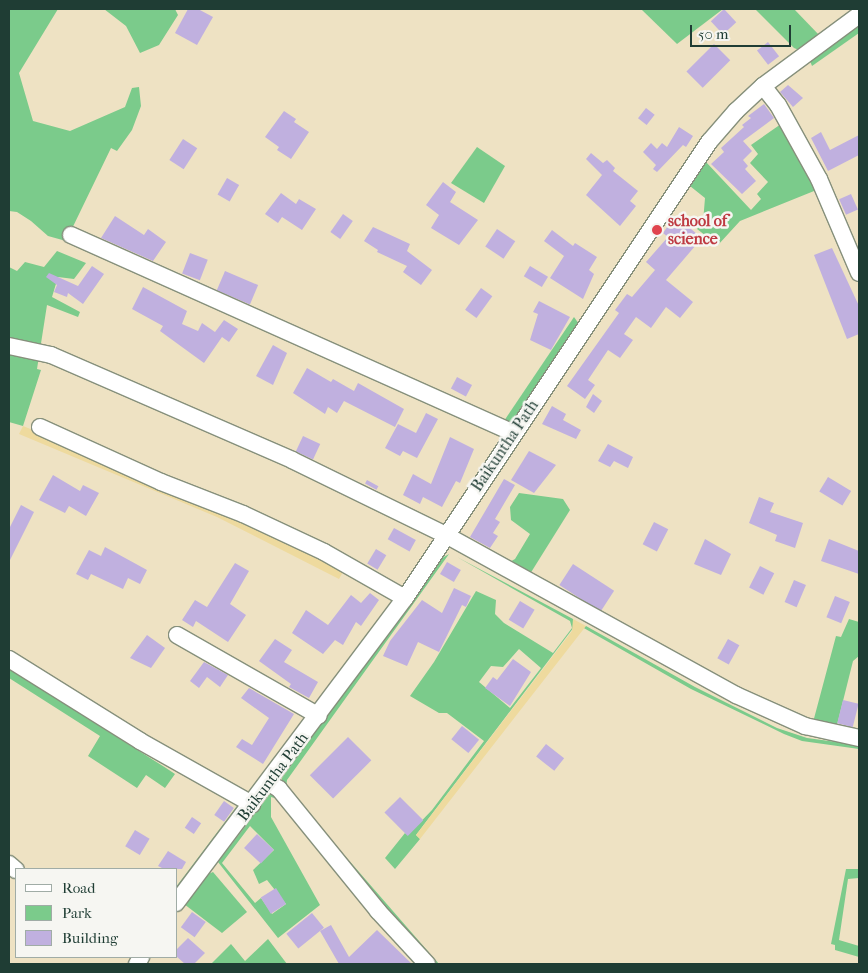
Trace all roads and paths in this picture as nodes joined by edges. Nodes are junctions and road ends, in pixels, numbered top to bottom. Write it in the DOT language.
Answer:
graph roads {
  1 [pos="859,14"];
  2 [pos="764,86"];
  3 [pos="71,236"];
  4 [pos="859,273"];
  5 [pos="9,346"];
  6 [pos="40,427"];
  7 [pos="513,433"];
  8 [pos="446,535"];
  9 [pos="405,598"];
  10 [pos="177,635"];
  11 [pos="9,659"];
  12 [pos="319,716"];
  13 [pos="859,738"];
  14 [pos="269,782"];
  15 [pos="252,804"];
  16 [pos="178,900"];
  17 [pos="428,964"];
  1 -- 2 [label="street, Baikuntha Path"];
  2 -- 4 [label="street"];
  2 -- 7 [label="street, Baikuntha Path"];
  3 -- 7 [label="street"];
  5 -- 8 [label="street"];
  6 -- 9 [label="street"];
  7 -- 8 [label="street, Baikuntha Path"];
  8 -- 9 [label="street, Baikuntha Path"];
  8 -- 13 [label="street"];
  9 -- 12 [label="street, Baikuntha Path"];
  10 -- 12 [label="street"];
  11 -- 15 [label="street"];
  12 -- 14 [label="street, Baikuntha Path"];
  14 -- 15 [label="street, Baikuntha Path"];
  14 -- 17 [label="street"];
  15 -- 16 [label="street, Baikuntha Path"];
}
